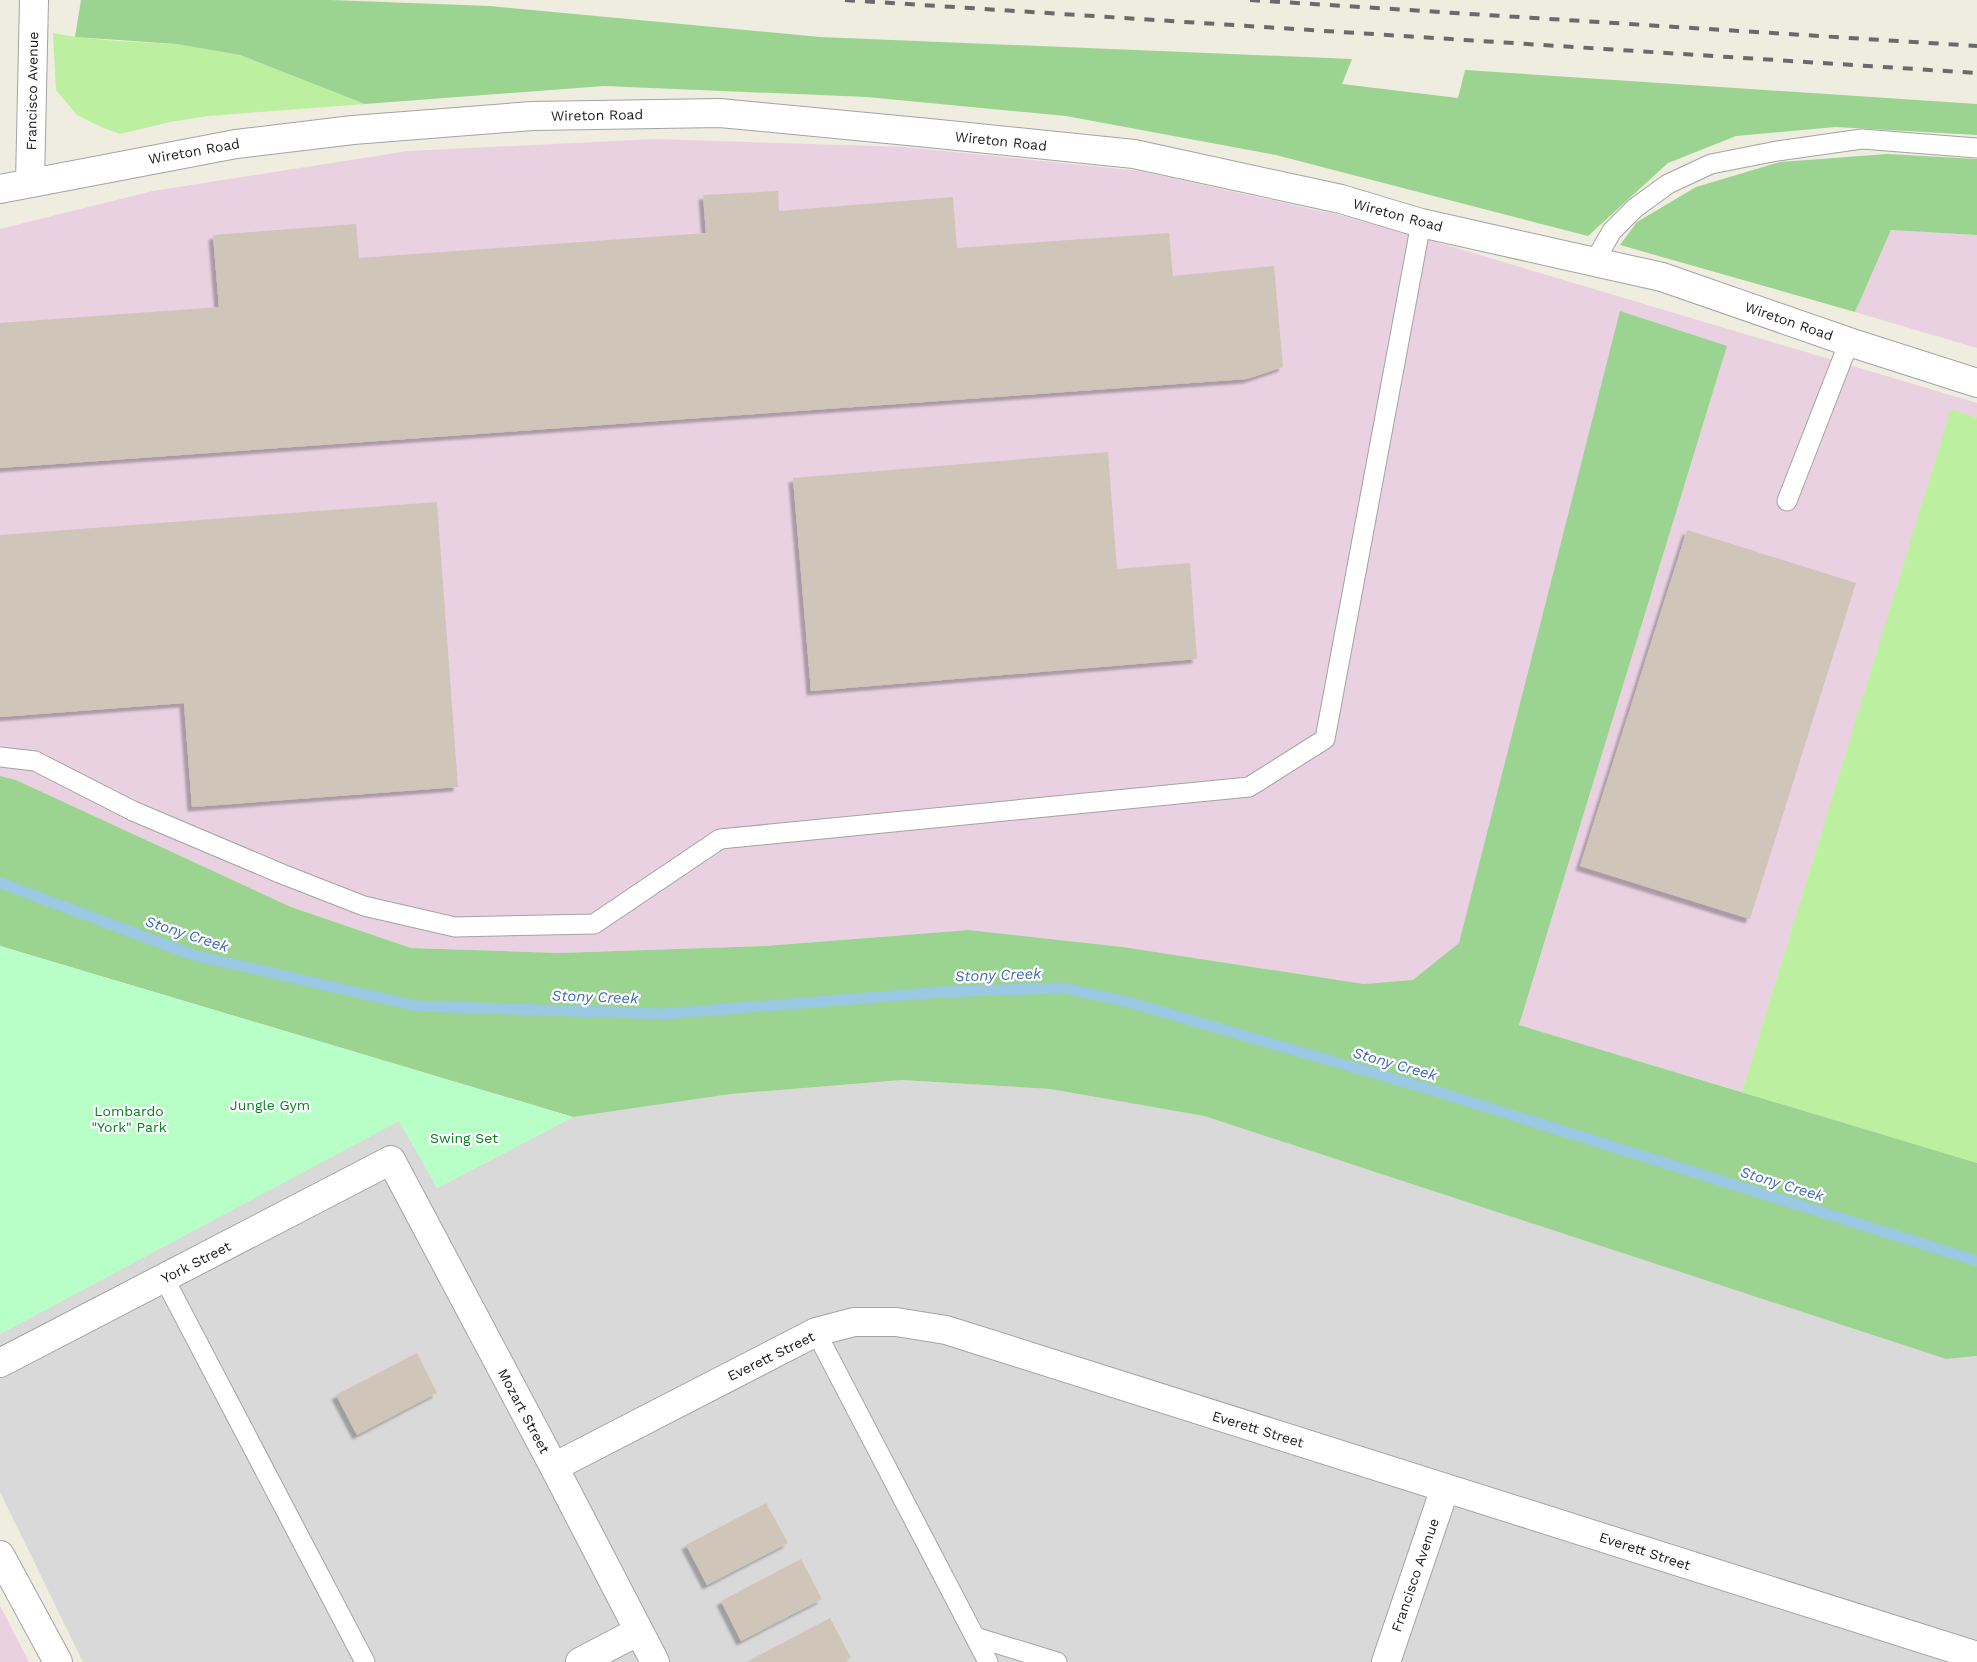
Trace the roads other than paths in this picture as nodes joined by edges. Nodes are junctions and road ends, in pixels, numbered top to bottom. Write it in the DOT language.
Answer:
graph roads {
  1 [pos="34,0"];
  2 [pos="1977,148"];
  3 [pos="30,182"];
  4 [pos="0,189"];
  5 [pos="1421,223"];
  6 [pos="1594,262"];
  7 [pos="1849,342"];
  8 [pos="1977,383"];
  9 [pos="1787,501"];
  10 [pos="0,756"];
  11 [pos="391,1160"];
  12 [pos="164,1278"];
  13 [pos="816,1332"];
  14 [pos="0,1362"];
  15 [pos="554,1467"];
  16 [pos="1445,1488"];
  17 [pos="0,1555"];
  18 [pos="639,1631"];
  19 [pos="975,1637"];
  20 [pos="1977,1656"];
  21 [pos="58,1662"];
  22 [pos="365,1662"];
  23 [pos="580,1662"];
  24 [pos="655,1662"];
  25 [pos="988,1662"];
  26 [pos="1057,1662"];
  27 [pos="1386,1662"];
  1 -- 3 [label="street, Francisco Avenue"];
  2 -- 6 [label="lane"];
  3 -- 4 [label="street, Wireton Road"];
  3 -- 5 [label="street, Wireton Road"];
  5 -- 6 [label="street, Wireton Road"];
  5 -- 10 [label="lane"];
  6 -- 7 [label="street, Wireton Road"];
  7 -- 8 [label="street, Wireton Road"];
  7 -- 9 [label="lane"];
  11 -- 12 [label="street, York Street"];
  11 -- 15 [label="street, Mozart Street"];
  12 -- 14 [label="street, York Street"];
  12 -- 22 [label="lane"];
  13 -- 15 [label="street, Everett Street"];
  13 -- 16 [label="street, Everett Street"];
  13 -- 19 [label="lane"];
  15 -- 18 [label="street, Mozart Street"];
  16 -- 20 [label="street, Everett Street"];
  16 -- 27 [label="street, Francisco Avenue"];
  17 -- 21 [label="street"];
  18 -- 23 [label="street"];
  18 -- 24 [label="street, Mozart Street"];
  19 -- 25 [label="lane"];
  19 -- 26 [label="lane"];
}
